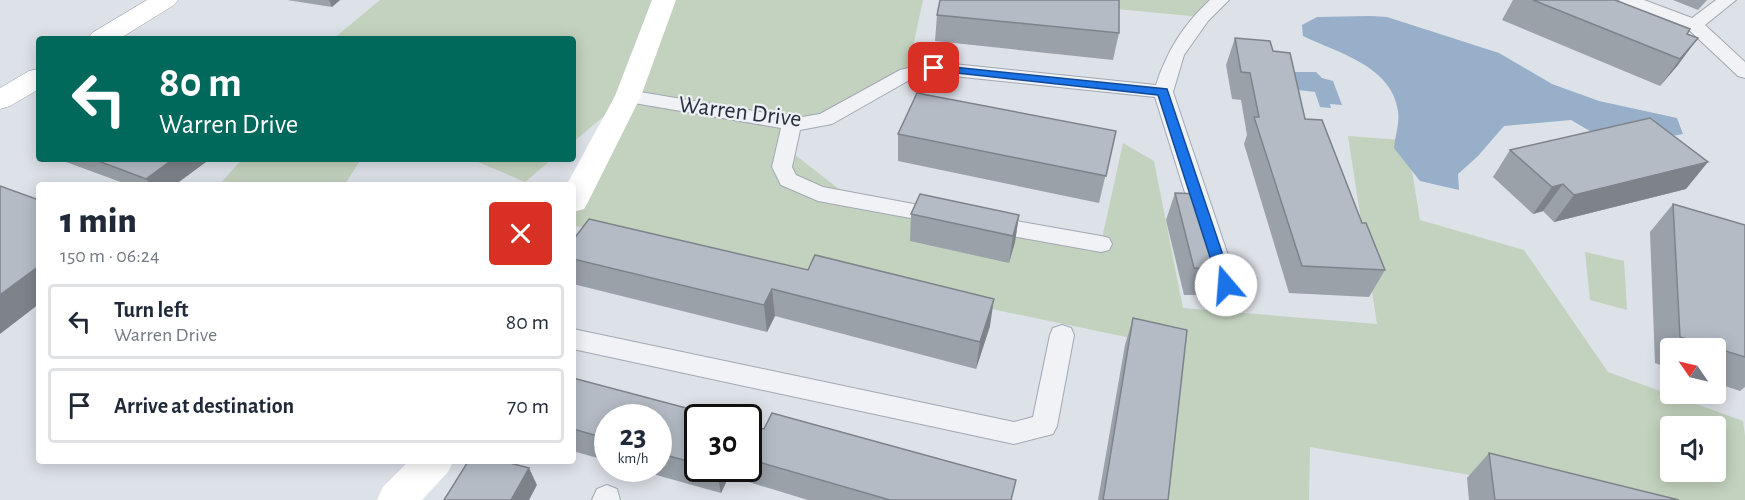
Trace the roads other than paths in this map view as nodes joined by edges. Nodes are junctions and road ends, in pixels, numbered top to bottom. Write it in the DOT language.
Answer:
graph roads {
  1 [pos="165,0"];
  2 [pos="664,0"];
  3 [pos="1220,0"];
  4 [pos="1628,0"];
  5 [pos="1727,0"];
  6 [pos="1694,25"];
  7 [pos="106,36"];
  8 [pos="1745,72"];
  9 [pos="36,78"];
  10 [pos="1163,92"];
  11 [pos="628,96"];
  12 [pos="0,100"];
  13 [pos="792,123"];
  14 [pos="576,196"];
  15 [pos="1101,244"];
  16 [pos="1226,285"];
  17 [pos="1062,335"];
  18 [pos="576,340"];
  19 [pos="431,464"];
  20 [pos="397,500"];
  1 -- 7 [label="main road"];
  2 -- 11 [label="street"];
  3 -- 10 [label="street"];
  4 -- 6 [label="street"];
  5 -- 6 [label="street"];
  6 -- 8 [label="street"];
  9 -- 12 [label="main road"];
  10 -- 13 [label="street, Warren Drive"];
  10 -- 16 [label="street"];
  11 -- 13 [label="street, Warren Drive"];
  11 -- 14 [label="street"];
  13 -- 15 [label="street"];
  17 -- 18 [label="street"];
  19 -- 20 [label="street"];
}
